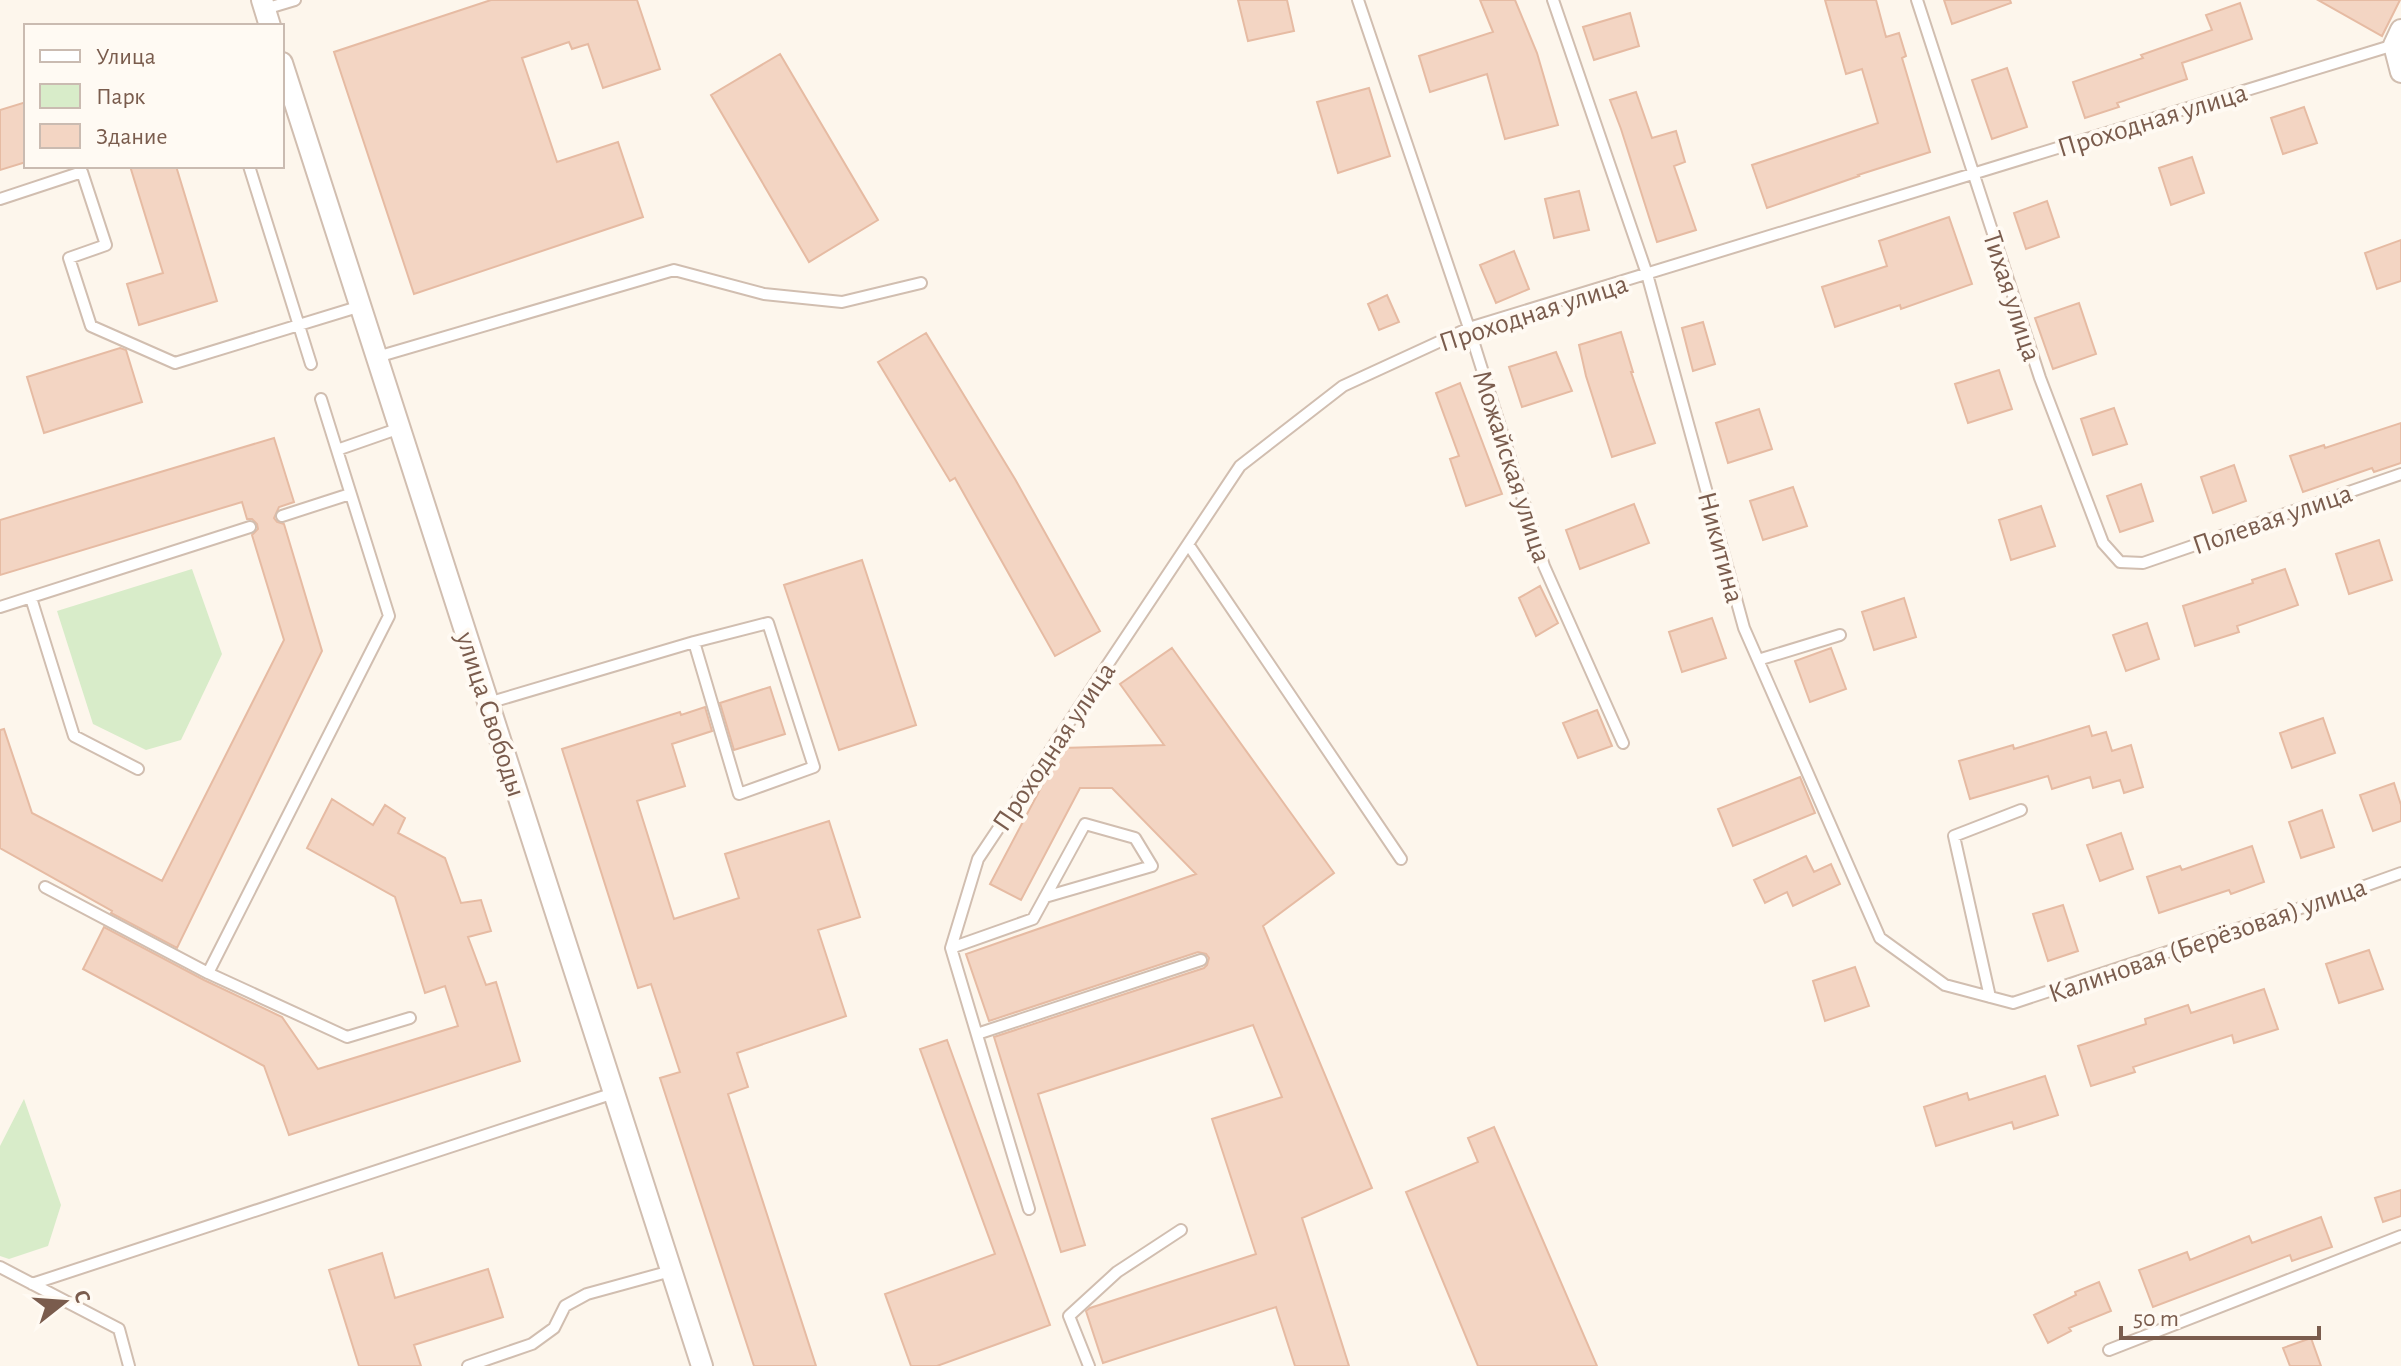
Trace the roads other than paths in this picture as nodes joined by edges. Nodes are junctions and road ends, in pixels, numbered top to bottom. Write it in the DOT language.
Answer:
graph roads {
  1 [pos="295,0"];
  2 [pos="1358,0"];
  3 [pos="1553,0"];
  4 [pos="1917,0"];
  5 [pos="265,12"];
  6 [pos="2397,38"];
  7 [pos="284,69"];
  8 [pos="2401,72"];
  9 [pos="250,168"];
  10 [pos="1974,173"];
  11 [pos="0,199"];
  12 [pos="1647,274"];
  13 [pos="921,283"];
  14 [pos="361,306"];
  15 [pos="299,326"];
  16 [pos="1469,328"];
  17 [pos="377,357"];
  18 [pos="311,364"];
  19 [pos="321,399"];
  20 [pos="400,428"];
  21 [pos="337,450"];
  22 [pos="2401,474"];
  23 [pos="350,494"];
  24 [pos="282,516"];
  25 [pos="250,527"];
  26 [pos="1188,544"];
  27 [pos="2143,563"];
  28 [pos="31,598"];
  29 [pos="0,607"];
  30 [pos="1840,635"];
  31 [pos="694,642"];
  32 [pos="1758,660"];
  33 [pos="488,703"];
  34 [pos="1623,743"];
  35 [pos="138,769"];
  36 [pos="2021,810"];
  37 [pos="1401,859"];
  38 [pos="2401,873"];
  39 [pos="45,887"];
  40 [pos="1045,897"];
  41 [pos="951,948"];
  42 [pos="1201,960"];
  43 [pos="208,973"];
  44 [pos="1990,997"];
  45 [pos="2013,1003"];
  46 [pos="410,1018"];
  47 [pos="977,1034"];
  48 [pos="614,1093"];
  49 [pos="1029,1209"];
  50 [pos="1181,1230"];
  51 [pos="2401,1236"];
  52 [pos="0,1267"];
  53 [pos="671,1271"];
  54 [pos="32,1284"];
  55 [pos="2109,1350"];
  56 [pos="129,1366"];
  57 [pos="468,1366"];
  58 [pos="702,1366"];
  59 [pos="1089,1366"];
  1 -- 5 [label="lane"];
  2 -- 16 [label="lane, Можайская улица"];
  3 -- 12 [label="lane, Никитина"];
  4 -- 10 [label="lane, Тихая улица"];
  6 -- 8 [label="street"];
  6 -- 10 [label="lane, Проходная улица"];
  7 -- 14 [label="street, улица Свободы"];
  9 -- 15 [label="lane"];
  10 -- 12 [label="lane, Проходная улица"];
  10 -- 27 [label="lane, Тихая улица"];
  11 -- 15 [label="lane"];
  12 -- 16 [label="lane, Проходная улица"];
  12 -- 32 [label="lane, Никитина"];
  13 -- 17 [label="lane"];
  14 -- 15 [label="lane"];
  14 -- 17 [label="street, улица Свободы"];
  15 -- 18 [label="lane"];
  16 -- 26 [label="lane, Проходная улица"];
  16 -- 34 [label="lane, Можайская улица"];
  17 -- 20 [label="street, улица Свободы"];
  19 -- 21 [label="lane"];
  20 -- 21 [label="lane"];
  20 -- 33 [label="street, улица Свободы"];
  21 -- 23 [label="lane"];
  22 -- 27 [label="lane, Полевая улица"];
  23 -- 24 [label="lane"];
  23 -- 43 [label="lane"];
  25 -- 28 [label="lane"];
  26 -- 37 [label="lane"];
  26 -- 41 [label="lane, Проходная улица"];
  28 -- 29 [label="lane"];
  28 -- 35 [label="lane"];
  30 -- 32 [label="lane"];
  31 -- 31 [label="lane"];
  31 -- 33 [label="lane"];
  32 -- 44 [label="lane, Никитина"];
  33 -- 48 [label="street, улица Свободы"];
  36 -- 44 [label="lane"];
  38 -- 45 [label="lane, Калиновая (Берёзовая) улица"];
  39 -- 43 [label="lane"];
  40 -- 40 [label="lane"];
  40 -- 41 [label="lane"];
  41 -- 47 [label="lane"];
  42 -- 47 [label="lane"];
  43 -- 46 [label="lane"];
  44 -- 45 [label="lane, Никитина"];
  47 -- 49 [label="lane"];
  48 -- 53 [label="street, улица Свободы"];
  48 -- 54 [label="lane"];
  50 -- 59 [label="lane"];
  51 -- 55 [label="lane"];
  52 -- 54 [label="lane"];
  53 -- 57 [label="lane"];
  53 -- 58 [label="street, улица Свободы"];
  54 -- 56 [label="lane"];
}
